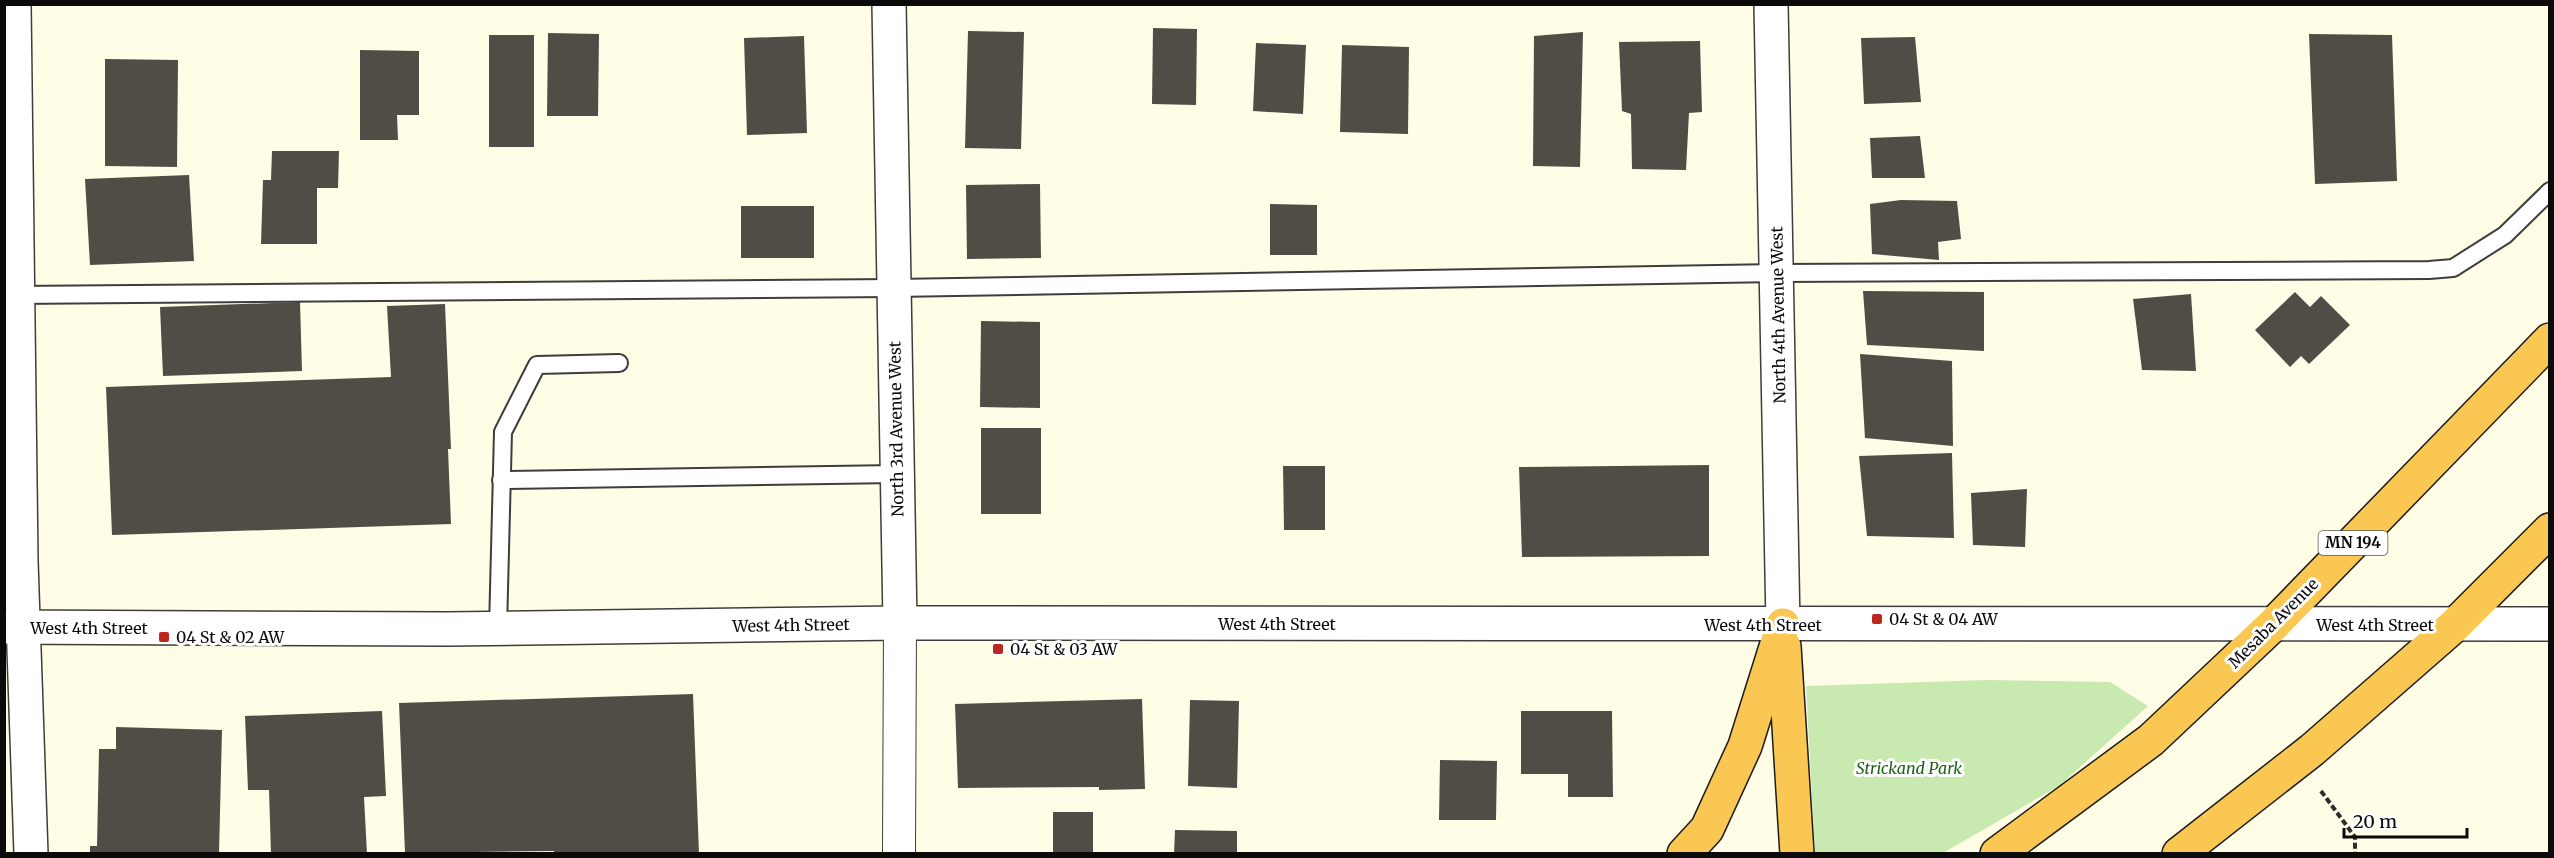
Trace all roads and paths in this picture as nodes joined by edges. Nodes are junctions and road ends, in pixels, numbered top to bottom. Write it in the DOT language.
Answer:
graph roads {
  1 [pos="15,4"];
  2 [pos="889,4"];
  3 [pos="1771,4"];
  4 [pos="2550,190"];
  5 [pos="1777,273"];
  6 [pos="894,288"];
  7 [pos="10,295"];
  8 [pos="2550,340"];
  9 [pos="619,363"];
  10 [pos="897,474"];
  11 [pos="501,480"];
  12 [pos="2550,530"];
  13 [pos="900,623"];
  14 [pos="2274,624"];
  15 [pos="2550,624"];
  16 [pos="1783,625"];
  17 [pos="2455,625"];
  18 [pos="14,627"];
  19 [pos="498,628"];
  20 [pos="2317,786"];
  21 [pos="31,854"];
  22 [pos="899,854"];
  23 [pos="1684,854"];
  24 [pos="1797,854"];
  25 [pos="1997,854"];
  26 [pos="2179,854"];
  27 [pos="2355,854"];
  1 -- 7 [label="street"];
  2 -- 6 [label="street, North 3rd Avenue West"];
  3 -- 5 [label="street, North 4th Avenue West"];
  4 -- 5 [label="lane"];
  5 -- 6 [label="lane"];
  5 -- 16 [label="street, North 4th Avenue West"];
  6 -- 7 [label="lane"];
  6 -- 10 [label="street, North 3rd Avenue West"];
  7 -- 18 [label="street"];
  8 -- 14 [label="highway, Mesaba Avenue / MN 194"];
  9 -- 11 [label="lane"];
  10 -- 11 [label="lane"];
  10 -- 13 [label="street, North 3rd Avenue West"];
  11 -- 19 [label="lane"];
  12 -- 17 [label="highway"];
  13 -- 16 [label="street, West 4th Street"];
  13 -- 19 [label="street, West 4th Street"];
  13 -- 22 [label="street, North 3rd Avenue West"];
  14 -- 16 [label="street, West 4th Street"];
  14 -- 17 [label="street, West 4th Street"];
  14 -- 25 [label="highway, Mesaba Avenue / MN 194"];
  15 -- 17 [label="street, West 4th Street"];
  16 -- 23 [label="highway"];
  16 -- 24 [label="highway"];
  17 -- 26 [label="highway"];
  18 -- 19 [label="street, West 4th Street"];
  18 -- 21 [label="street"];
  20 -- 27 [label="path"];
}
